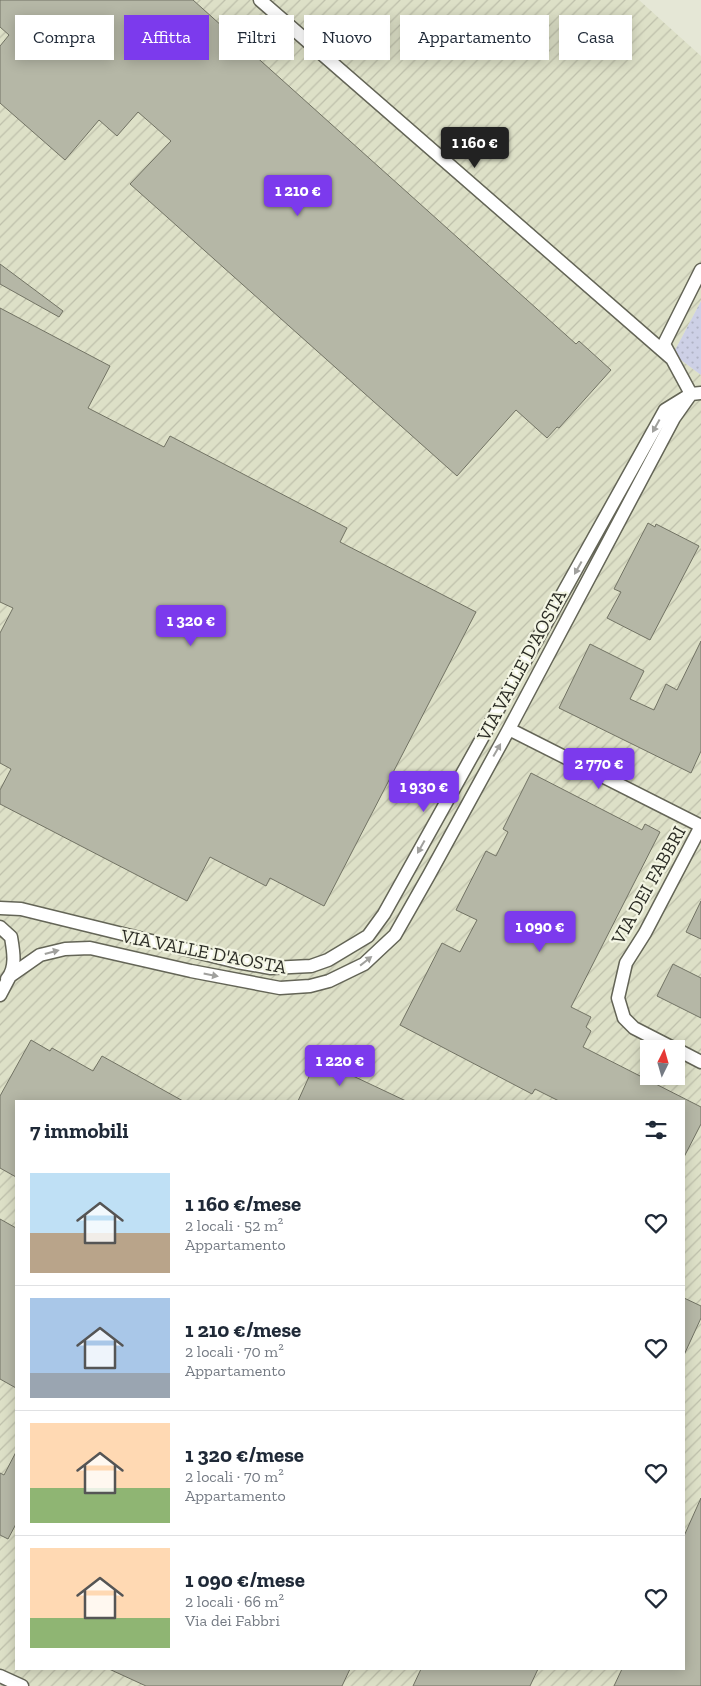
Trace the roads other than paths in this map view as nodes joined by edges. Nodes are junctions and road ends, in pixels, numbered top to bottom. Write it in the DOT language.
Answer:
graph roads {
  1 [pos="260,0"];
  2 [pos="701,270"];
  3 [pos="671,358"];
  4 [pos="696,393"];
  5 [pos="509,729"];
  6 [pos="701,826"];
  7 [pos="0,908"];
  8 [pos="0,927"];
  9 [pos="10,976"];
  10 [pos="0,986"];
  11 [pos="0,995"];
  12 [pos="658,1040"];
  13 [pos="685,1054"];
  14 [pos="701,1062"];
  15 [pos="0,1676"];
  16 [pos="22,1686"];
  1 -- 3 [label="street"];
  2 -- 3 [label="street"];
  3 -- 4 [label="street"];
  4 -- 5 [label="street, VIA VALLE D'AOSTA"];
  4 -- 7 [label="street, VIA VALLE D'AOSTA, one-way"];
  5 -- 6 [label="street"];
  9 -- 5 [label="street, VIA VALLE D'AOSTA, one-way"];
  6 -- 12 [label="street, VIA DEI FABBRI"];
  8 -- 9 [label="street, VIA VALLE D'AOSTA"];
  9 -- 10 [label="street, VIA VALLE D'AOSTA"];
  9 -- 11 [label="street, VIA VALLE D'AOSTA"];
  13 -- 14 [label="street, VIA DEI FABBRI"];
  15 -- 16 [label="street"];
}
